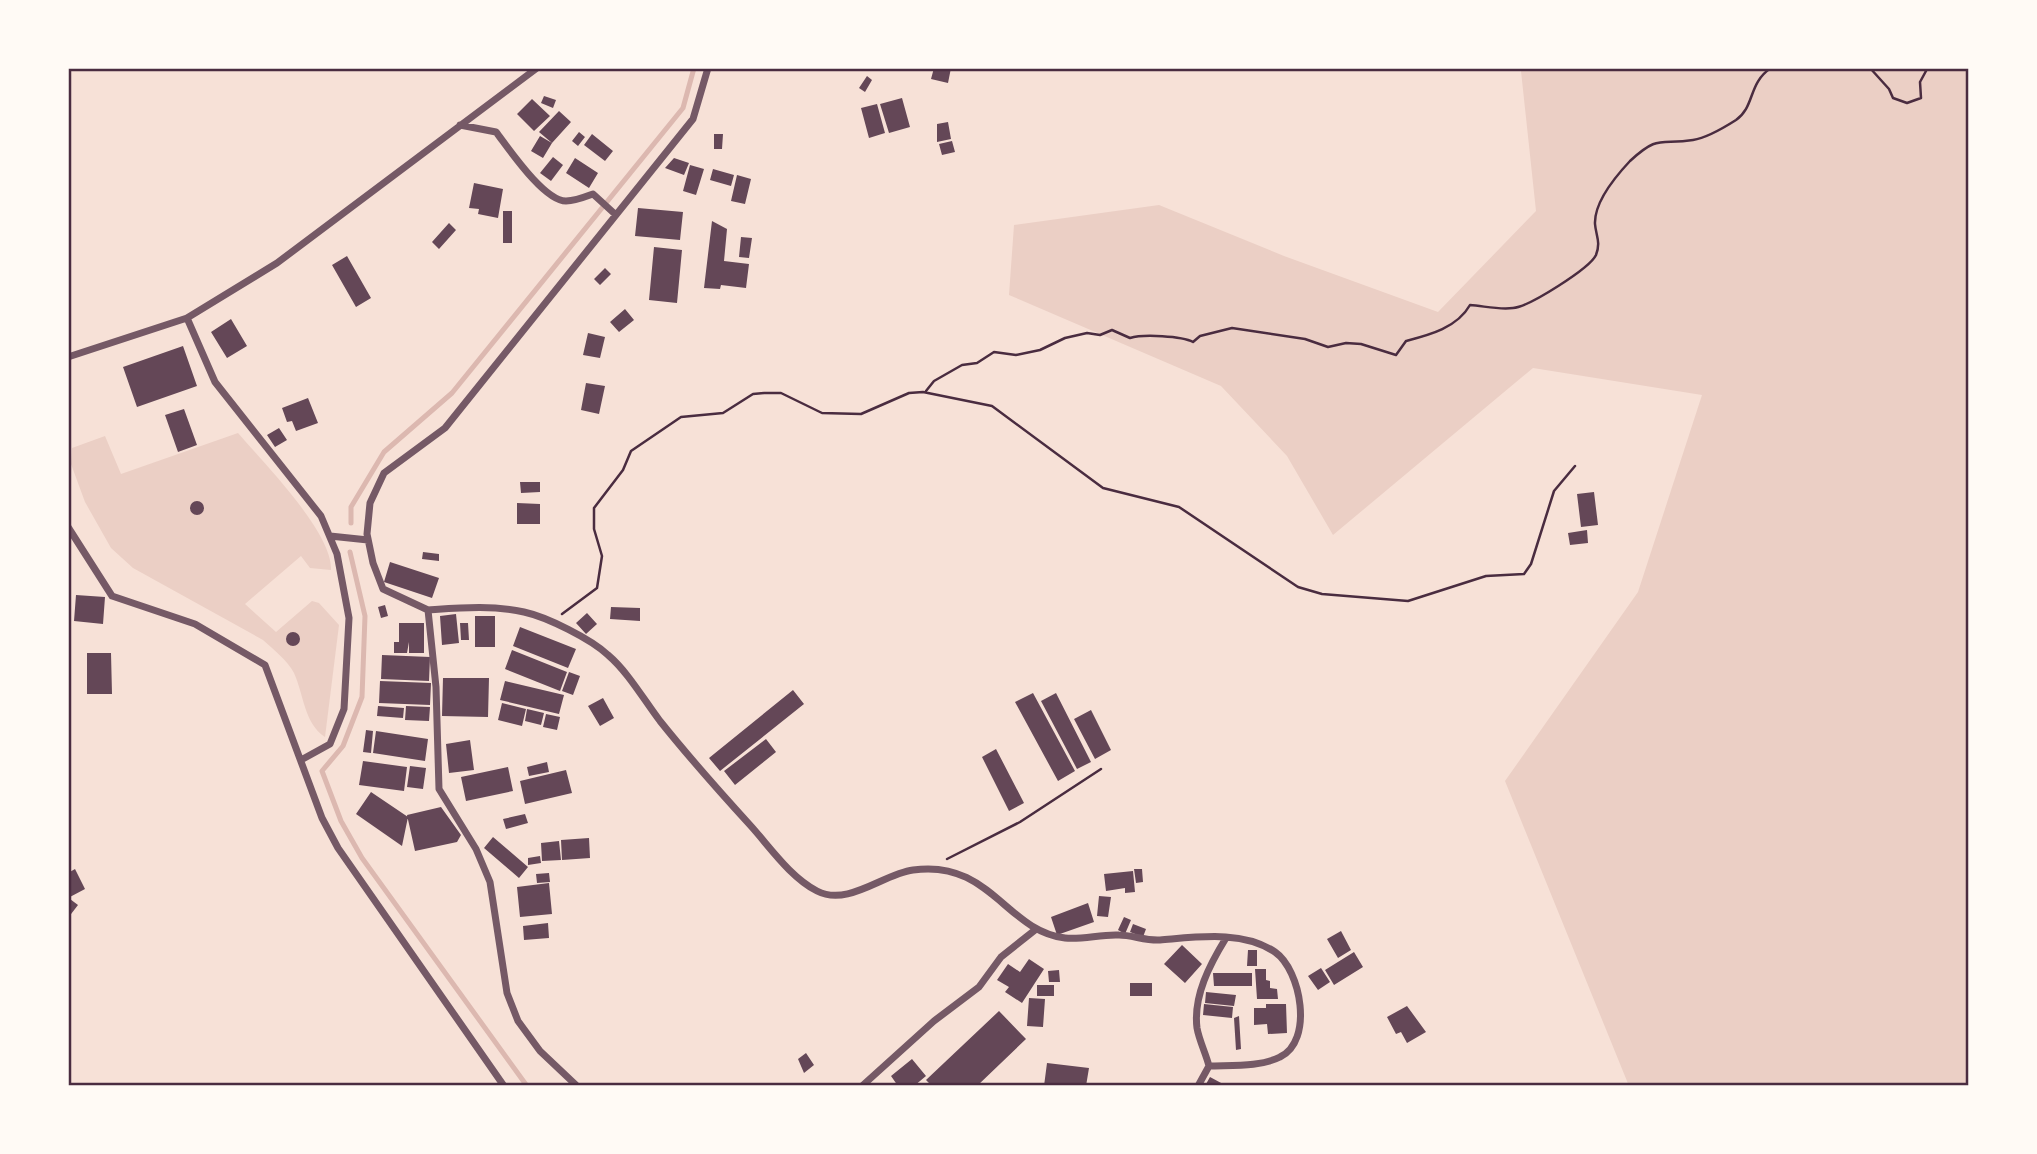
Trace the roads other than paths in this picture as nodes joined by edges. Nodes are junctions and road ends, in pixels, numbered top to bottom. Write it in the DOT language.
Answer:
graph roads {
  1 [pos="537,68"];
  2 [pos="708,68"];
  3 [pos="459,125"];
  4 [pos="614,214"];
  5 [pos="187,318"];
  6 [pos="68,356"];
  7 [pos="68,527"];
  8 [pos="330,536"];
  9 [pos="368,540"];
  10 [pos="428,610"];
  11 [pos="300,760"];
  12 [pos="1035,930"];
  13 [pos="1226,938"];
  14 [pos="1209,1066"];
  15 [pos="504,1086"];
  16 [pos="578,1086"];
  17 [pos="862,1086"];
  18 [pos="1198,1086"];
  1 -- 3 [label="street"];
  2 -- 4 [label="street"];
  3 -- 4 [label="street"];
  3 -- 5 [label="street"];
  4 -- 9 [label="street"];
  5 -- 6 [label="street"];
  5 -- 8 [label="street"];
  7 -- 11 [label="street"];
  8 -- 9 [label="street"];
  8 -- 11 [label="street"];
  9 -- 10 [label="street"];
  10 -- 12 [label="street"];
  10 -- 16 [label="street"];
  11 -- 15 [label="street"];
  12 -- 13 [label="street"];
  12 -- 17 [label="street"];
  13 -- 14 [label="street"];
  13 -- 14 [label="street"];
  14 -- 18 [label="street"];
}
